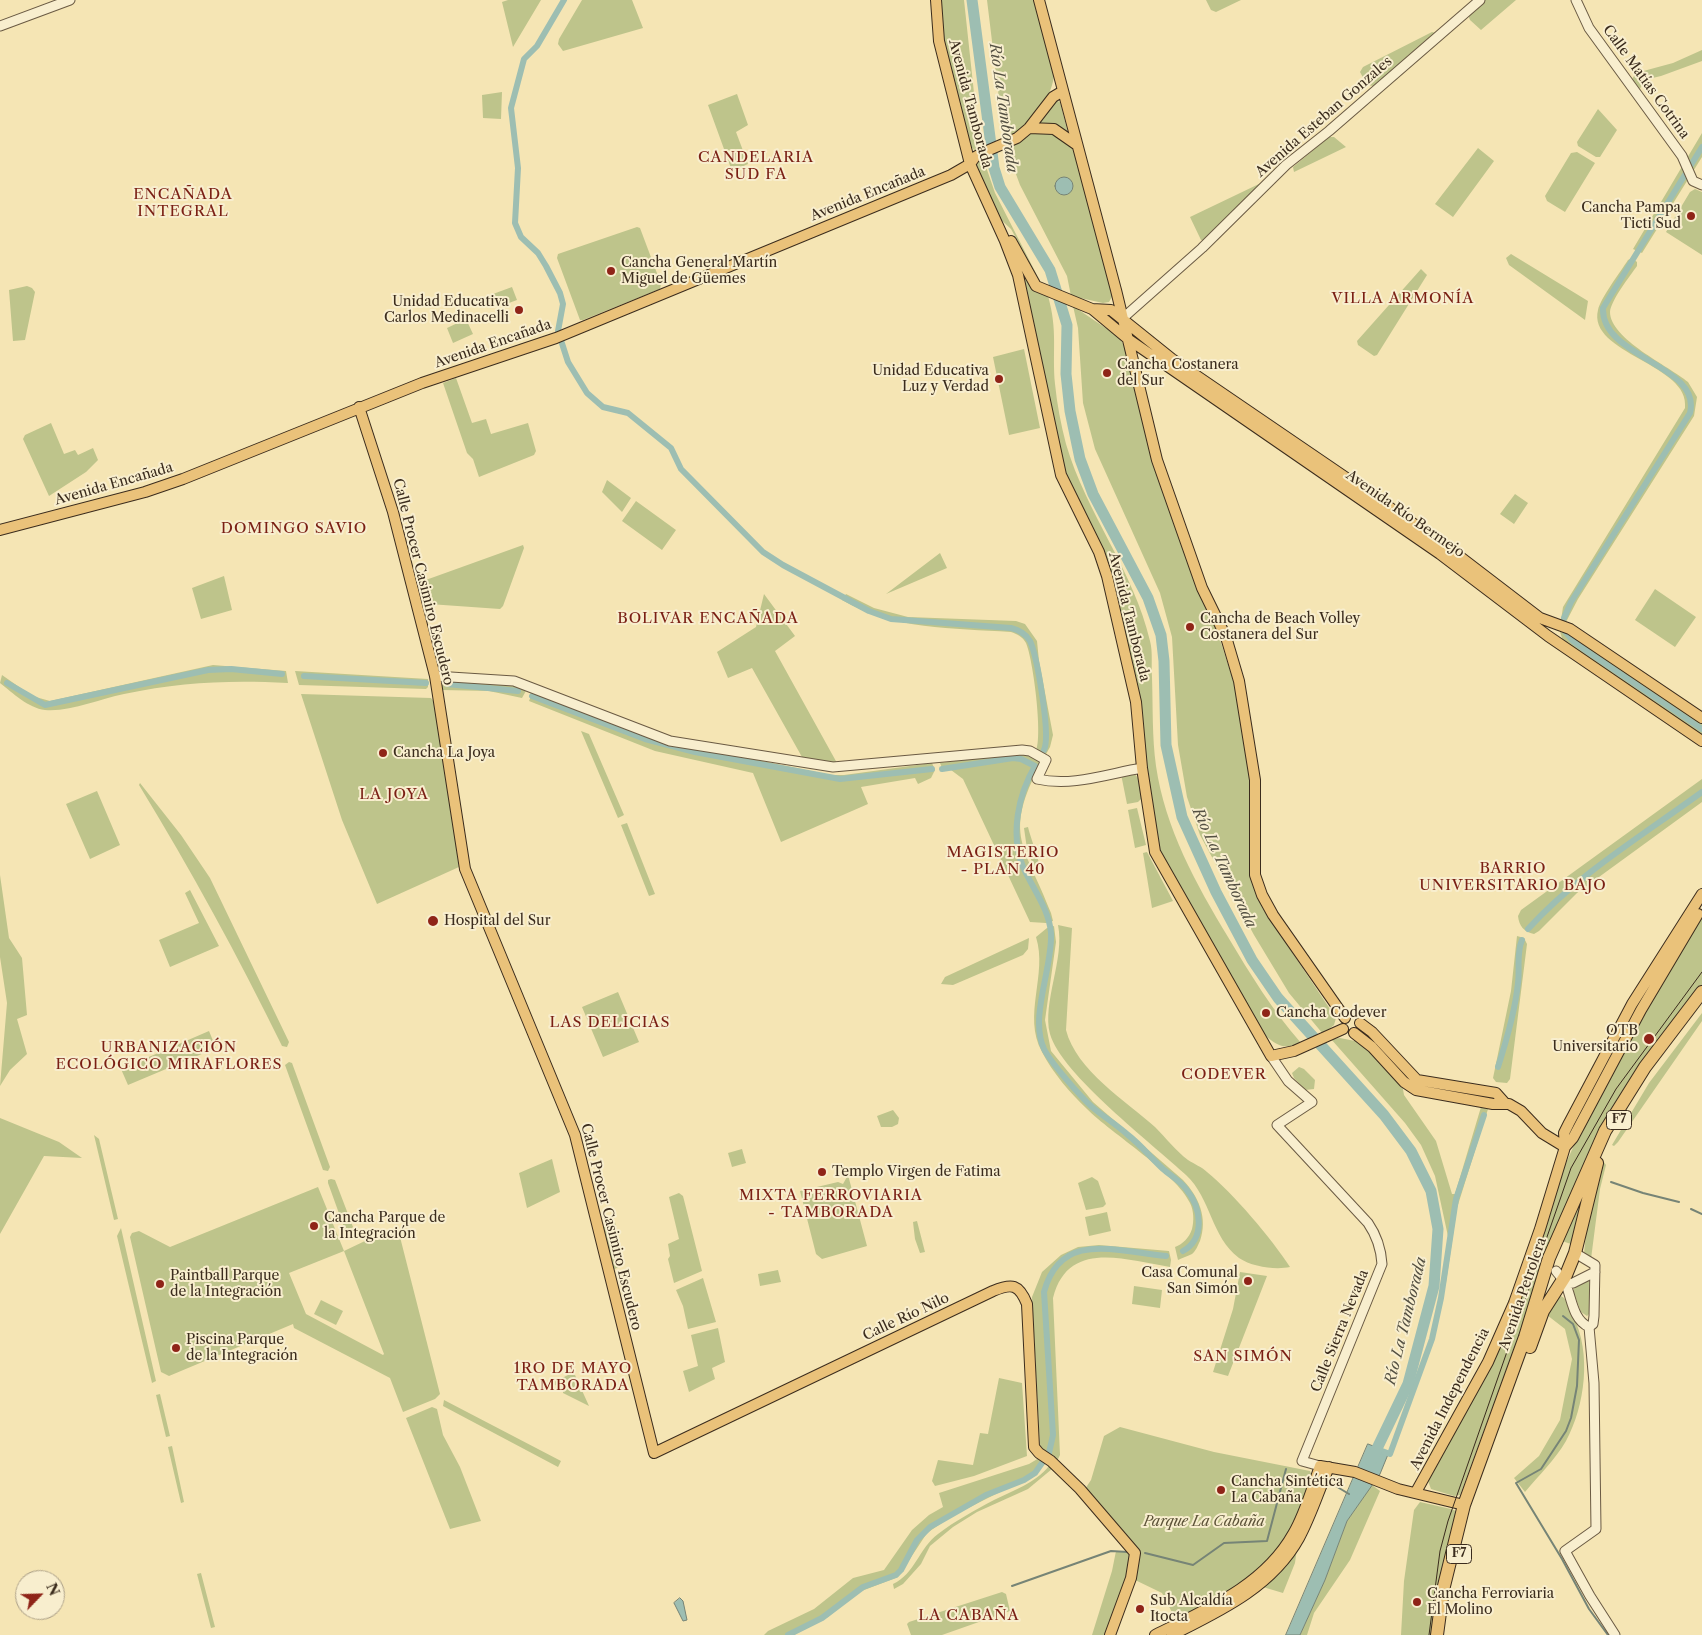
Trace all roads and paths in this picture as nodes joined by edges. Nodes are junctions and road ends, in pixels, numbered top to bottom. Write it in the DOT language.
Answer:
graph roads {
  1 [pos="70,0"];
  2 [pos="936,0"];
  3 [pos="1039,0"];
  4 [pos="1480,0"];
  5 [pos="1576,0"];
  6 [pos="0,26"];
  7 [pos="1063,91"];
  8 [pos="1029,128"];
  9 [pos="1077,145"];
  10 [pos="970,164"];
  11 [pos="1702,185"];
  12 [pos="1006,241"];
  13 [pos="1092,309"];
  14 [pos="1124,318"];
  15 [pos="1128,339"];
  16 [pos="359,407"];
  17 [pos="0,530"];
  18 [pos="435,676"];
  19 [pos="1702,718"];
  20 [pos="1702,741"];
  21 [pos="1142,768"];
  22 [pos="1702,894"];
  23 [pos="1702,907"];
  24 [pos="1702,992"];
  25 [pos="1702,1005"];
  26 [pos="1345,1018"];
  27 [pos="1360,1023"];
  28 [pos="1343,1029"];
  29 [pos="1354,1033"];
  30 [pos="1271,1056"];
  31 [pos="1504,1102"];
  32 [pos="1565,1147"];
  33 [pos="1575,1252"];
  34 [pos="1551,1254"];
  35 [pos="1595,1269"];
  36 [pos="1563,1276"];
  37 [pos="1589,1327"];
  38 [pos="654,1453"];
  39 [pos="1325,1467"];
  40 [pos="1416,1492"];
  41 [pos="1464,1505"];
  42 [pos="1280,1558"];
  43 [pos="1110,1635"];
  44 [pos="1155,1635"];
  45 [pos="1172,1635"];
  46 [pos="1437,1635"];
  47 [pos="1446,1635"];
  48 [pos="1615,1635"];
  1 -- 6 [label="street"];
  2 -- 10 [label="main road, Avenida Tamborada"];
  3 -- 7 [label="main road"];
  4 -- 14 [label="street, Avenida Esteban Gonzales"];
  5 -- 11 [label="street, Calle Matías Cotrina"];
  7 -- 8 [label="main road"];
  7 -- 9 [label="main road"];
  8 -- 9 [label="main road"];
  8 -- 10 [label="main road, Avenida Encañada"];
  9 -- 14 [label="main road"];
  10 -- 12 [label="main road, Avenida Tamborada"];
  10 -- 16 [label="main road, Avenida Encañada"];
  12 -- 13 [label="main road, Avenida Río Bermejo"];
  12 -- 21 [label="main road, Avenida Tamborada"];
  13 -- 14 [label="main road, Avenida Río Bermejo"];
  13 -- 15 [label="main road, Avenida Río Bermejo"];
  14 -- 15 [label="main road"];
  14 -- 19 [label="main road, Avenida Río Bermejo"];
  15 -- 20 [label="main road, Avenida Río Bermejo"];
  15 -- 26 [label="main road"];
  16 -- 17 [label="main road, Avenida Encañada"];
  16 -- 18 [label="main road, Calle Procer Casimiro Escudero"];
  18 -- 21 [label="street"];
  18 -- 38 [label="main road, Calle Procer Casimiro Escudero"];
  21 -- 30 [label="main road, Avenida Tamborada"];
  22 -- 32 [label="main road, Avenida Independencia"];
  23 -- 32 [label="main road, Avenida Independencia"];
  24 -- 34 [label="highway, Avenida Petrolera / F7"];
  25 -- 33 [label="highway, Avenida Petrolera / F7"];
  26 -- 27 [label="main road"];
  26 -- 28 [label="main road"];
  27 -- 29 [label="main road"];
  27 -- 31 [label="main road"];
  28 -- 29 [label="main road"];
  28 -- 30 [label="main road"];
  29 -- 31 [label="main road"];
  30 -- 39 [label="street, Calle Sierra Nevada"];
  31 -- 32 [label="main road"];
  32 -- 40 [label="main road, Avenida Independencia"];
  33 -- 34 [label="highway"];
  33 -- 35 [label="street"];
  33 -- 36 [label="highway, Avenida Petrolera / F7"];
  34 -- 36 [label="highway"];
  34 -- 41 [label="highway, Avenida Petrolera / F7"];
  35 -- 36 [label="street"];
  35 -- 37 [label="street"];
  36 -- 37 [label="street"];
  36 -- 47 [label="highway, Avenida Petrolera / F7"];
  37 -- 48 [label="street"];
  38 -- 43 [label="main road, Calle Río Nilo"];
  39 -- 40 [label="main road"];
  39 -- 42 [label="main road"];
  40 -- 41 [label="main road"];
  41 -- 46 [label="highway, Avenida Petrolera / F7"];
  42 -- 44 [label="main road"];
  42 -- 45 [label="main road"];
}
